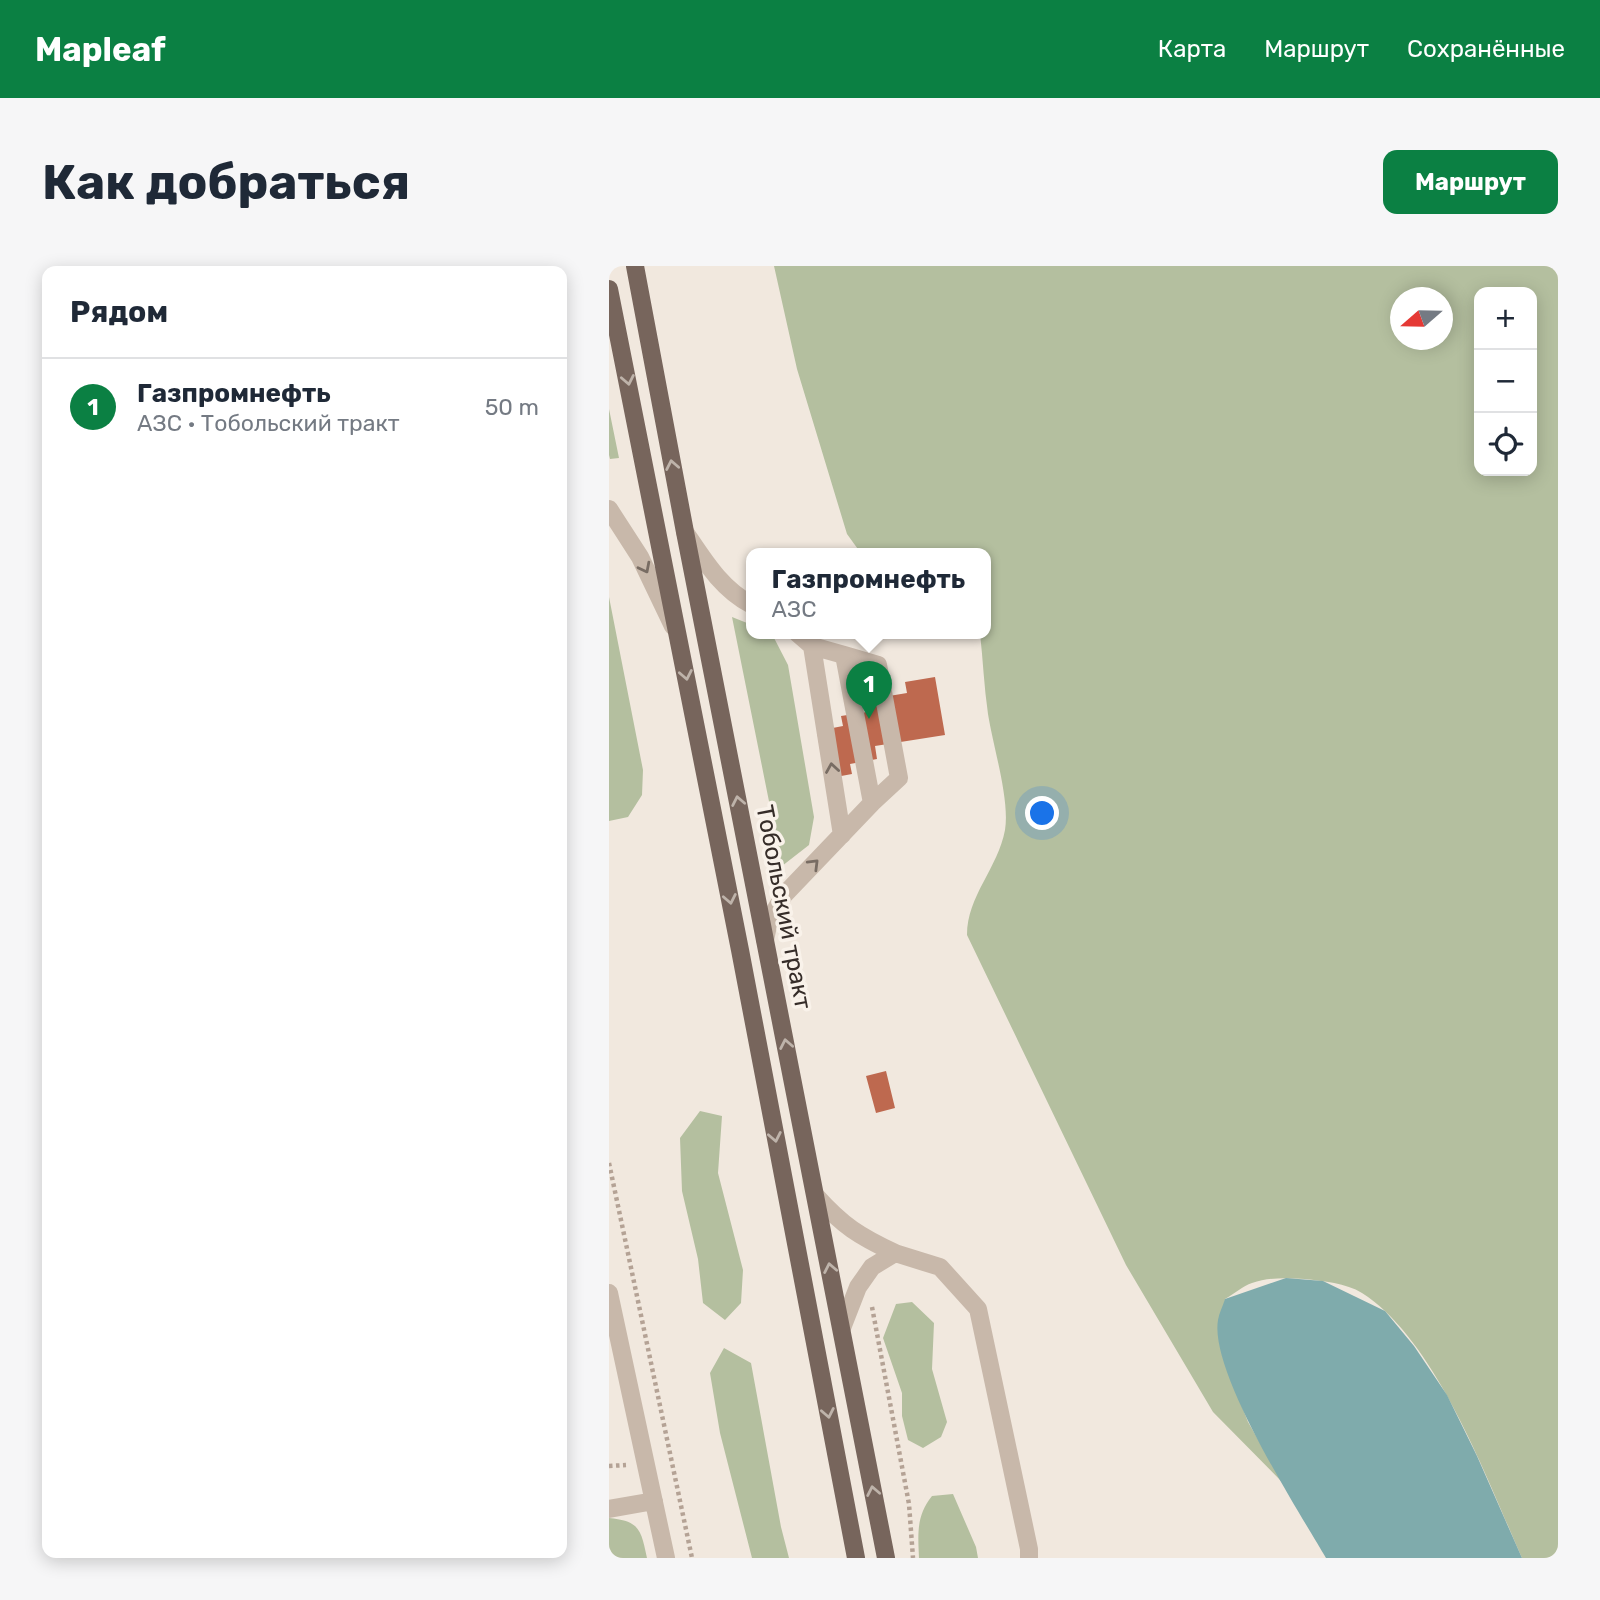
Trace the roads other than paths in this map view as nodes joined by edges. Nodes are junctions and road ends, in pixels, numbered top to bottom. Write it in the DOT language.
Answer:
graph roads {
  1 [pos="635,266"];
  2 [pos="609,289"];
  3 [pos="609,509"];
  4 [pos="685,532"];
  5 [pos="746,602"];
  6 [pos="804,639"];
  7 [pos="679,641"];
  8 [pos="812,646"];
  9 [pos="844,655"];
  10 [pos="872,803"];
  11 [pos="842,835"];
  12 [pos="765,940"];
  13 [pos="816,1196"];
  14 [pos="895,1254"];
  15 [pos="609,1293"];
  16 [pos="842,1328"];
  17 [pos="655,1501"];
  18 [pos="609,1509"];
  19 [pos="666,1558"];
  20 [pos="856,1558"];
  21 [pos="886,1558"];
  22 [pos="1029,1558"];
  4 -- 1 [label="main road, Тобольский тракт, one-way"];
  2 -- 7 [label="main road, one-way"];
  3 -- 7 [label="lane, one-way"];
  4 -- 5 [label="lane"];
  12 -- 4 [label="main road, Тобольский тракт, one-way"];
  6 -- 8 [label="lane"];
  7 -- 20 [label="main road, one-way"];
  8 -- 9 [label="lane"];
  11 -- 8 [label="lane, one-way"];
  9 -- 10 [label="lane"];
  9 -- 10 [label="lane"];
  10 -- 11 [label="lane"];
  12 -- 11 [label="lane, one-way"];
  13 -- 12 [label="main road, Тобольский тракт, one-way"];
  13 -- 14 [label="lane"];
  16 -- 13 [label="main road, Тобольский тракт, one-way"];
  14 -- 16 [label="lane"];
  14 -- 22 [label="lane"];
  15 -- 17 [label="lane"];
  21 -- 16 [label="main road, Тобольский тракт, one-way"];
  17 -- 18 [label="lane"];
  17 -- 19 [label="lane"];
}
